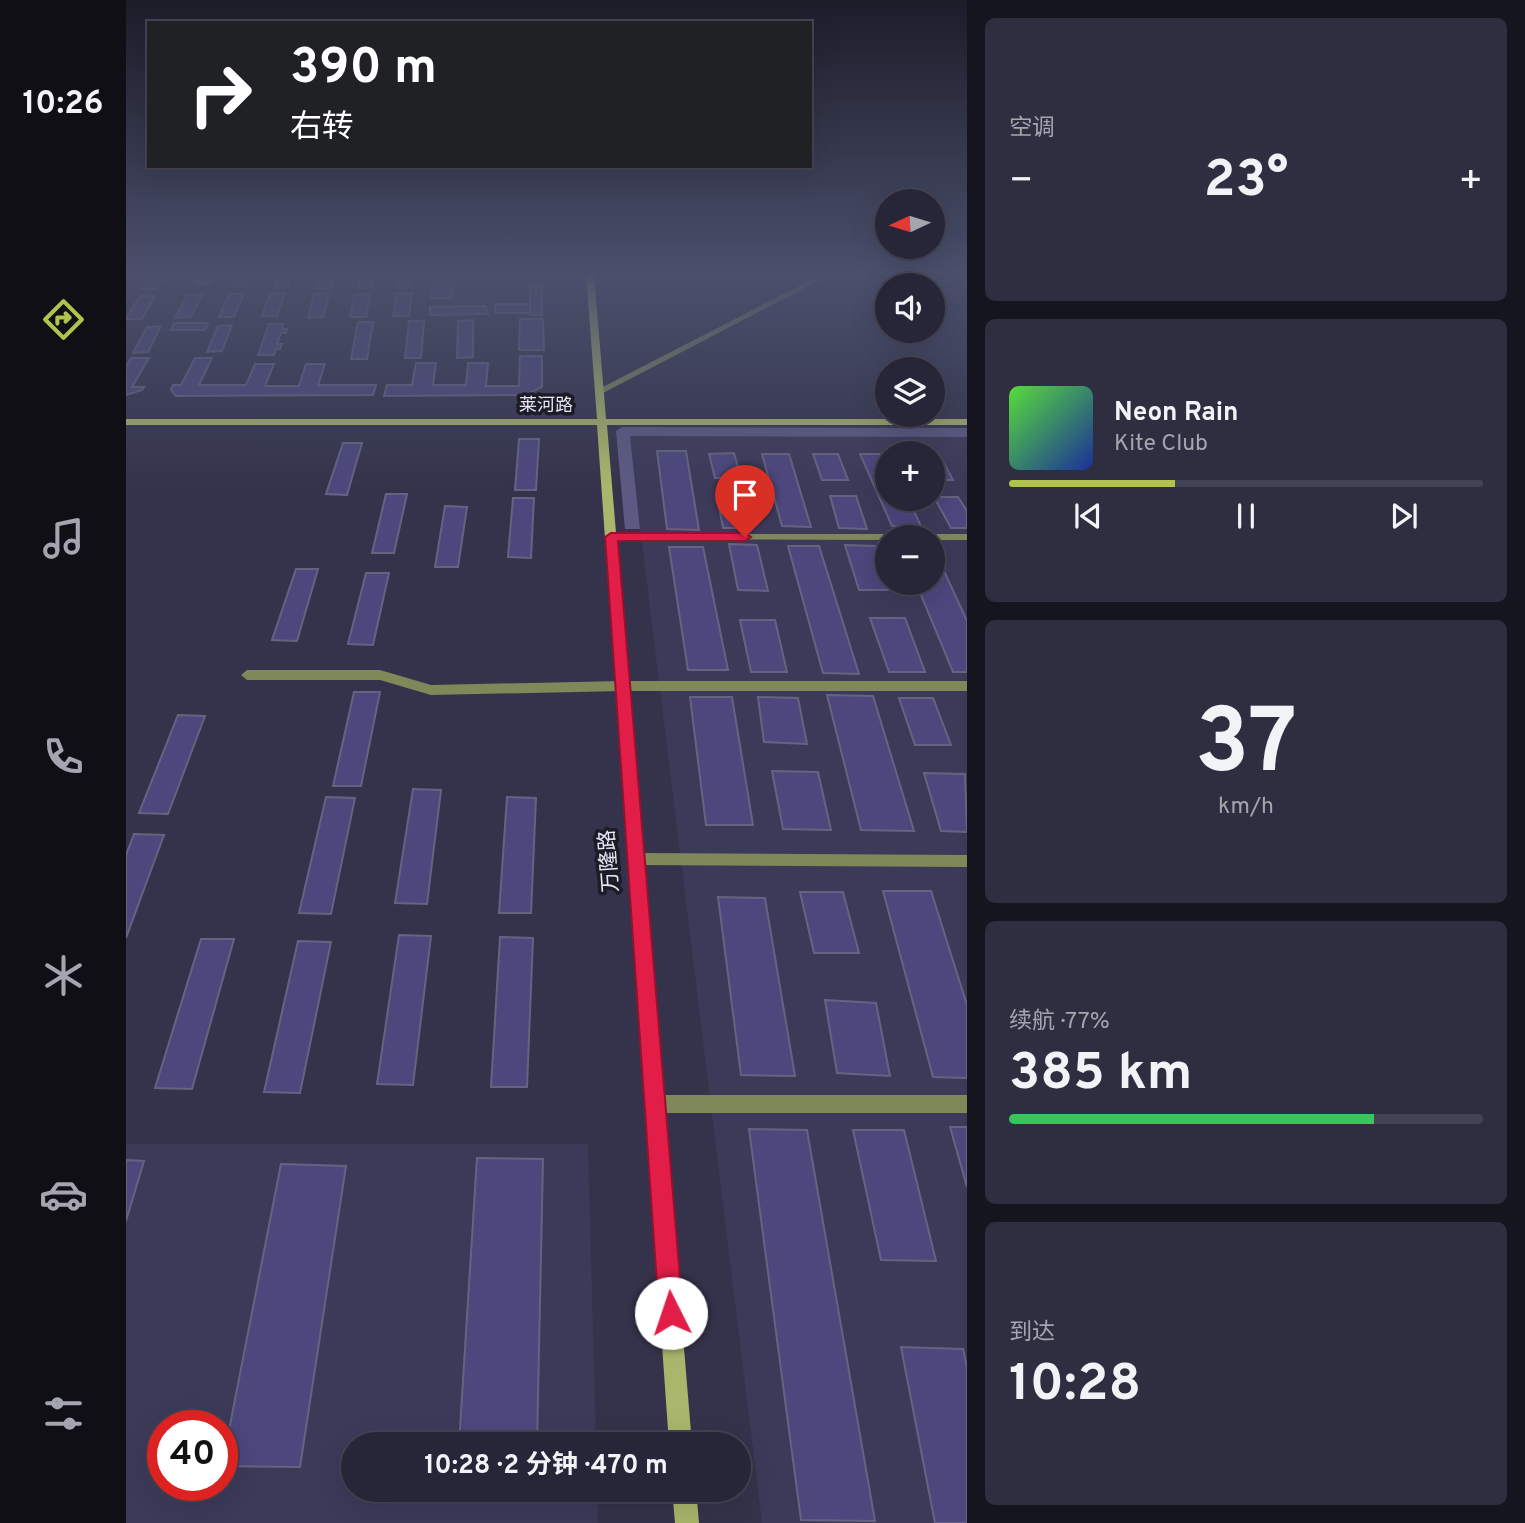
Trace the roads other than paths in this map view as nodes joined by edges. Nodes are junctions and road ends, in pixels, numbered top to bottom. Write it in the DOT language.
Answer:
graph roads {
  1 [pos="596,345"];
  2 [pos="689,345"];
  3 [pos="600,391"];
  4 [pos="126,422"];
  5 [pos="602,422"];
  6 [pos="967,422"];
  7 [pos="611,537"];
  8 [pos="875,537"];
  9 [pos="945,537"];
  10 [pos="967,537"];
  11 [pos="247,676"];
  12 [pos="622,686"];
  13 [pos="967,686"];
  14 [pos="636,859"];
  15 [pos="967,861"];
  16 [pos="655,1104"];
  17 [pos="967,1104"];
  18 [pos="680,1432"];
  19 [pos="685,1502"];
  20 [pos="687,1523"];
  1 -- 3 [label="street, 万隆路"];
  2 -- 3 [label="street"];
  3 -- 5 [label="street, 万隆路"];
  4 -- 5 [label="street, 莱河路"];
  5 -- 6 [label="street, 莱河路"];
  5 -- 7 [label="street, 万隆路"];
  7 -- 8 [label="street"];
  7 -- 12 [label="street, 万隆路"];
  9 -- 10 [label="street"];
  11 -- 12 [label="street"];
  12 -- 13 [label="street"];
  12 -- 14 [label="street, 万隆路"];
  14 -- 15 [label="street"];
  14 -- 16 [label="street, 万隆路"];
  16 -- 17 [label="street"];
  16 -- 18 [label="street, 万隆路"];
  19 -- 20 [label="street"];
}
